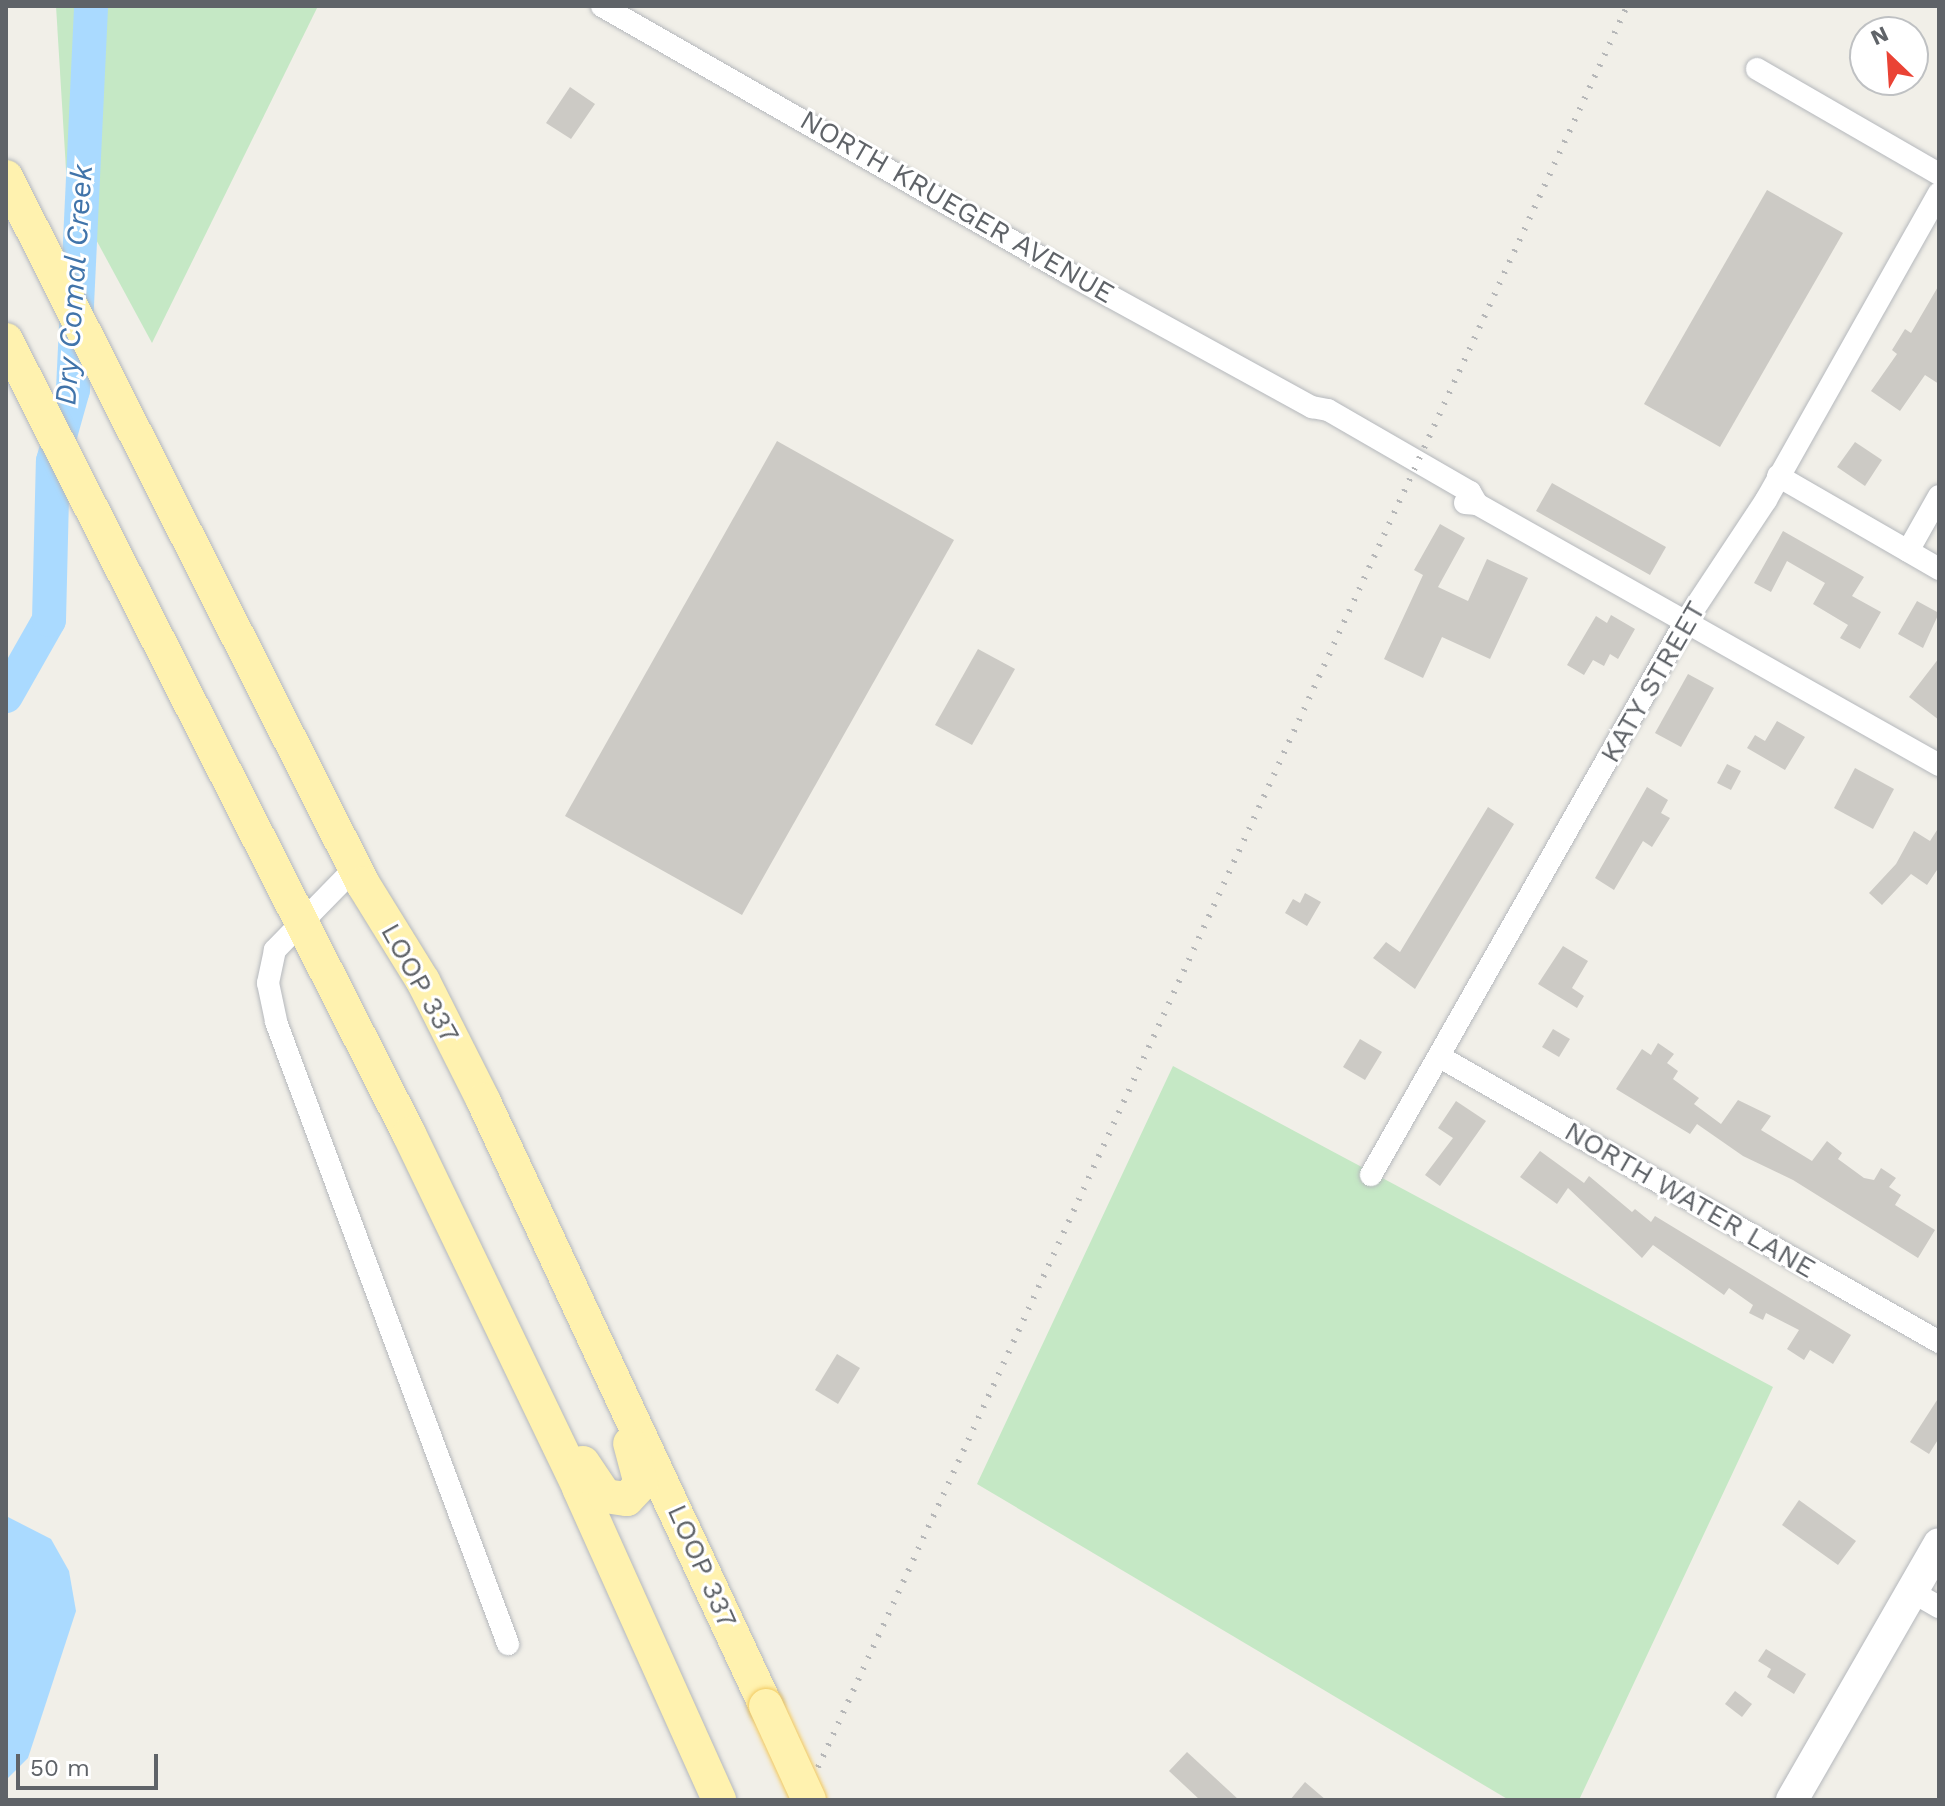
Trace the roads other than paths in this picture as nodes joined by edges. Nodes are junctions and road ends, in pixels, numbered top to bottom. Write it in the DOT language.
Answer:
graph roads {
  1 [pos="602,6"];
  2 [pos="1757,69"];
  3 [pos="1939,174"];
  4 [pos="6,177"];
  5 [pos="1939,193"];
  6 [pos="6,340"];
  7 [pos="1778,476"];
  8 [pos="1939,496"];
  9 [pos="1908,551"];
  10 [pos="1939,569"];
  11 [pos="1686,621"];
  12 [pos="1939,765"];
  13 [pos="355,868"];
  14 [pos="303,919"];
  15 [pos="1440,1057"];
  16 [pos="483,1100"];
  17 [pos="409,1134"];
  18 [pos="1371,1175"];
  19 [pos="1939,1342"];
  20 [pos="1939,1544"];
  21 [pos="1911,1591"];
  22 [pos="1939,1607"];
  23 [pos="508,1644"];
  24 [pos="713,1787"];
  25 [pos="809,1800"];
  26 [pos="1792,1800"];
  1 -- 11 [label="street, NORTH KRUEGER AVENUE"];
  2 -- 3 [label="street"];
  4 -- 13 [label="main road, LOOP 337"];
  5 -- 7 [label="street, KATY STREET"];
  6 -- 14 [label="main road"];
  7 -- 9 [label="street"];
  7 -- 11 [label="street, KATY STREET"];
  8 -- 9 [label="street"];
  9 -- 10 [label="street"];
  11 -- 12 [label="street, NORTH KRUEGER AVENUE"];
  11 -- 15 [label="street, KATY STREET"];
  13 -- 14 [label="street"];
  13 -- 16 [label="main road, LOOP 337"];
  14 -- 17 [label="main road"];
  14 -- 23 [label="street"];
  15 -- 18 [label="street, KATY STREET"];
  15 -- 19 [label="street, NORTH WATER LANE"];
  16 -- 17 [label="main road"];
  16 -- 25 [label="main road, LOOP 337, bridge"];
  17 -- 24 [label="main road"];
  20 -- 21 [label="street"];
  21 -- 22 [label="street"];
  21 -- 26 [label="street"];
}
